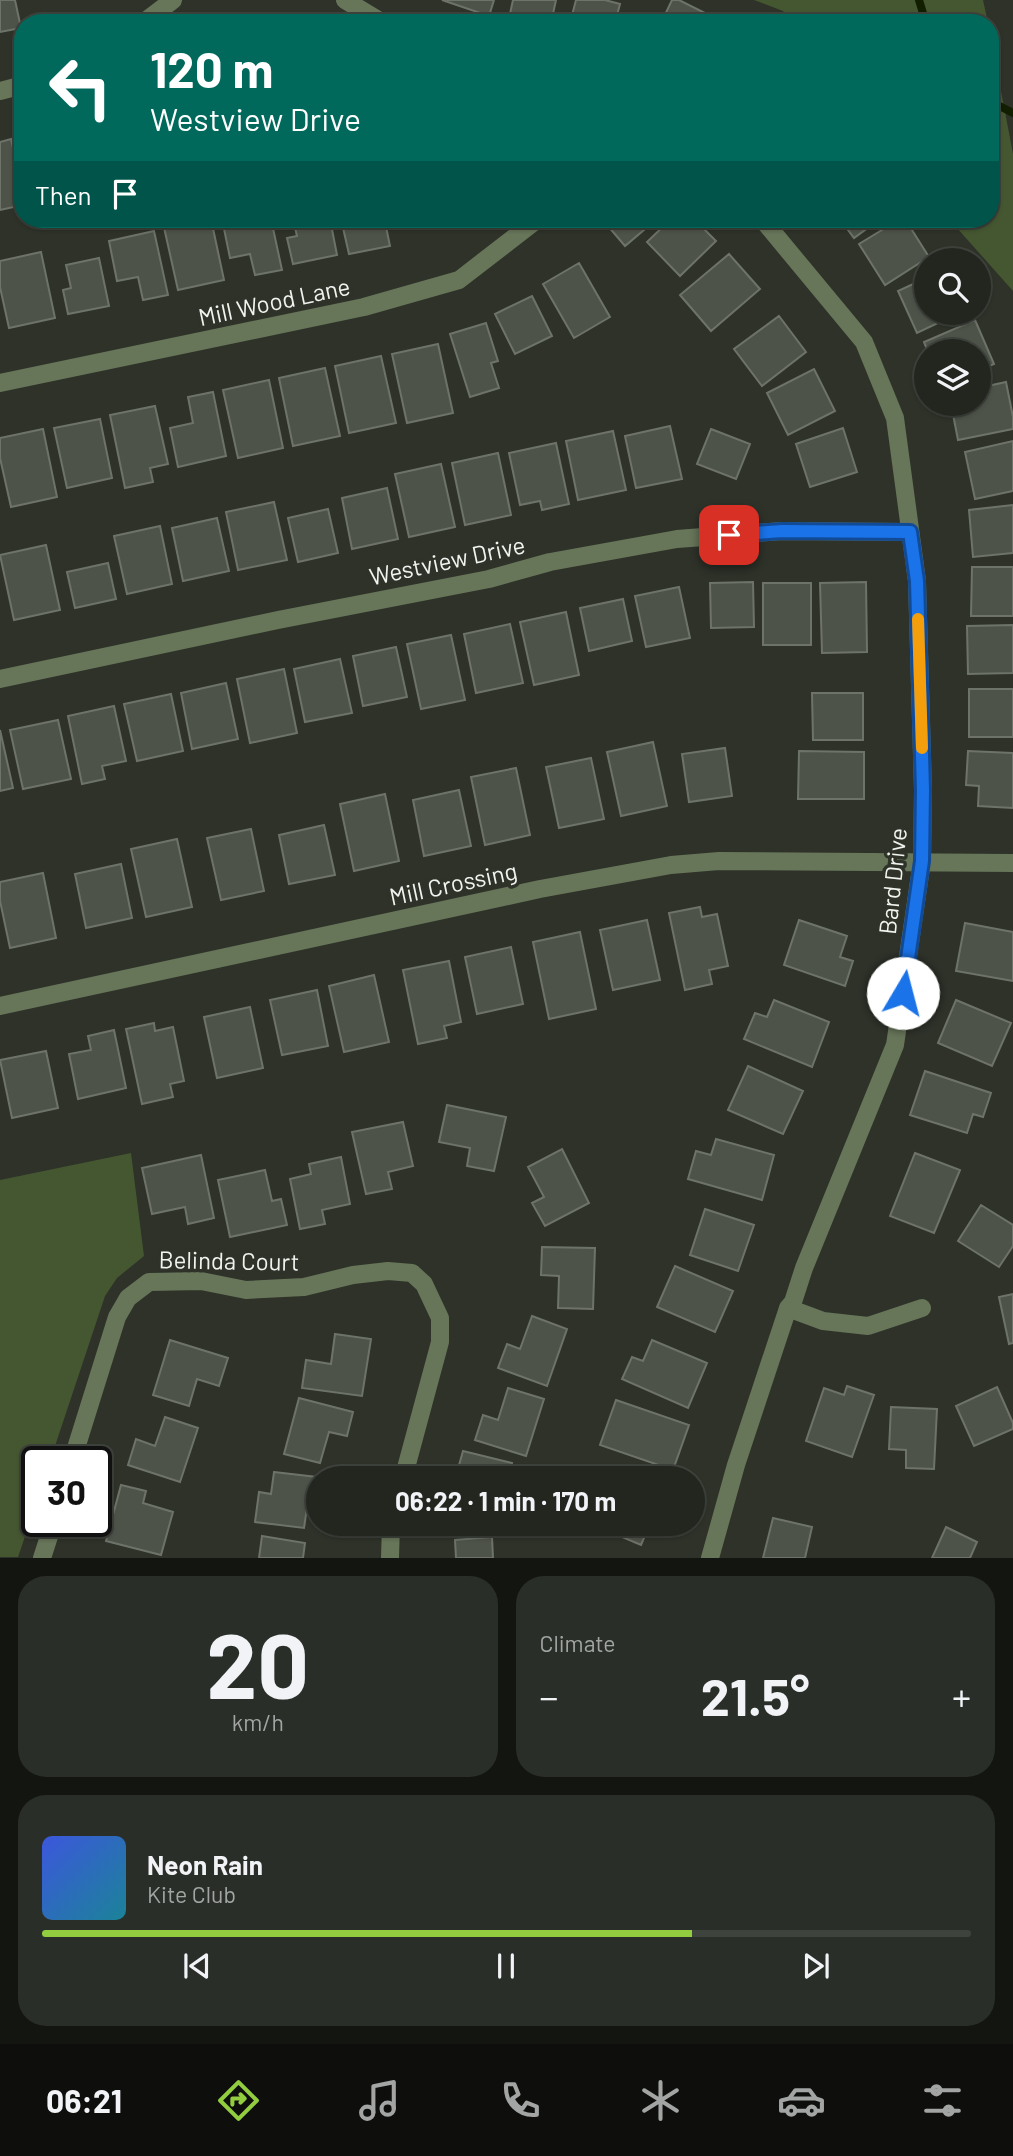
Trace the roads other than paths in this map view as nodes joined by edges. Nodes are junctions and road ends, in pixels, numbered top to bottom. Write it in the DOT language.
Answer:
graph roads {
  1 [pos="173,0"];
  2 [pos="345,0"];
  3 [pos="155,14"];
  4 [pos="368,14"];
  5 [pos="526,228"];
  6 [pos="769,228"];
  7 [pos="0,383"];
  8 [pos="910,532"];
  9 [pos="0,678"];
  10 [pos="922,861"];
  11 [pos="1013,863"];
  12 [pos="0,1006"];
  13 [pos="788,1308"];
  14 [pos="922,1308"];
  15 [pos="77,1446"];
  16 [pos="407,1466"];
  17 [pos="391,1536"];
  18 [pos="49,1537"];
  19 [pos="42,1558"];
  20 [pos="390,1558"];
  21 [pos="710,1558"];
  1 -- 3 [label="street"];
  2 -- 4 [label="street"];
  5 -- 7 [label="street, Mill Wood Lane"];
  6 -- 8 [label="street, Bard Drive"];
  8 -- 9 [label="street, Westview Drive"];
  8 -- 10 [label="street, Bard Drive"];
  10 -- 11 [label="street, Mill Crossing"];
  10 -- 12 [label="street, Mill Crossing"];
  10 -- 13 [label="street, Bard Drive"];
  13 -- 14 [label="street"];
  13 -- 21 [label="street, Bard Drive"];
  15 -- 16 [label="street, Belinda Court"];
  17 -- 20 [label="street"];
  18 -- 19 [label="street"];
}
